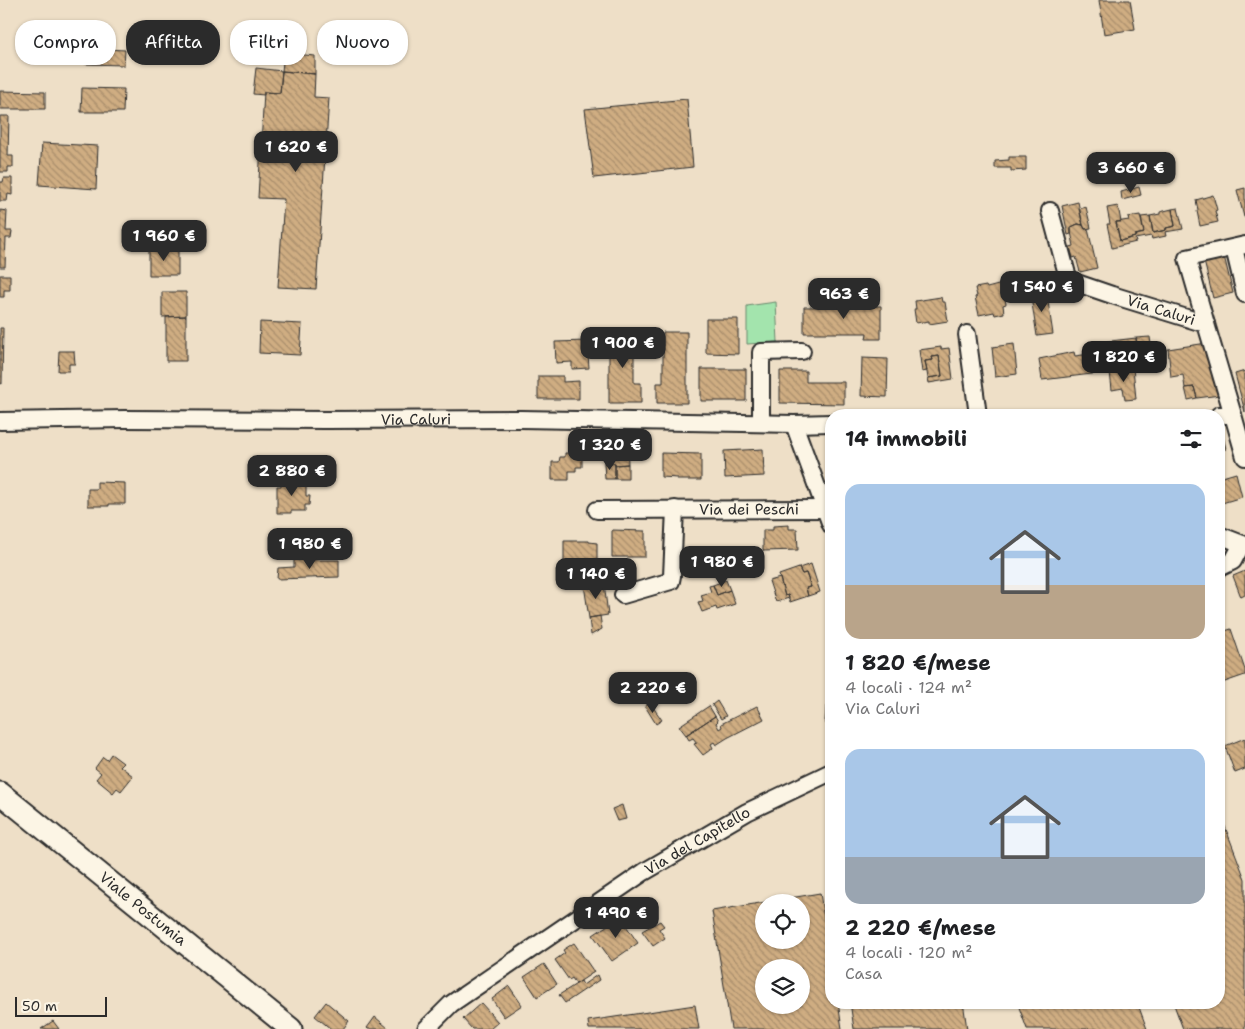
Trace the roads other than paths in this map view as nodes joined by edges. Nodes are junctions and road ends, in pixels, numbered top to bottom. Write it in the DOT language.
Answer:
graph roads {
  1 [pos="1050,211"];
  2 [pos="1240,246"];
  3 [pos="1245,294"];
  4 [pos="1206,324"];
  5 [pos="967,334"];
  6 [pos="802,351"];
  7 [pos="977,409"];
  8 [pos="1225,409"];
  9 [pos="1226,415"];
  10 [pos="0,421"];
  11 [pos="761,423"];
  12 [pos="825,423"];
  13 [pos="794,424"];
  14 [pos="1245,457"];
  15 [pos="825,502"];
  16 [pos="675,509"];
  17 [pos="825,509"];
  18 [pos="597,510"];
  19 [pos="1225,538"];
  20 [pos="1243,545"];
  21 [pos="1225,565"];
  22 [pos="623,595"];
  23 [pos="825,775"];
  24 [pos="0,792"];
  25 [pos="289,1027"];
  26 [pos="426,1029"];
  1 -- 4 [label="street, Via Caluri"];
  2 -- 3 [label="street, Via Caluri"];
  2 -- 4 [label="street, Via Caluri"];
  4 -- 8 [label="street, Via Caluri"];
  5 -- 7 [label="street"];
  6 -- 11 [label="street"];
  9 -- 14 [label="street, Via Caluri"];
  10 -- 11 [label="street, Via Caluri"];
  11 -- 13 [label="street, Via Caluri"];
  12 -- 13 [label="street, Via Caluri"];
  13 -- 15 [label="street, Via dei Peschi"];
  16 -- 17 [label="street, Via dei Peschi"];
  16 -- 18 [label="street, Via dei Peschi"];
  16 -- 22 [label="street"];
  19 -- 20 [label="street"];
  20 -- 21 [label="street"];
  23 -- 26 [label="street, Via del Capitello"];
  24 -- 25 [label="main road, Viale Postumia"];
}
